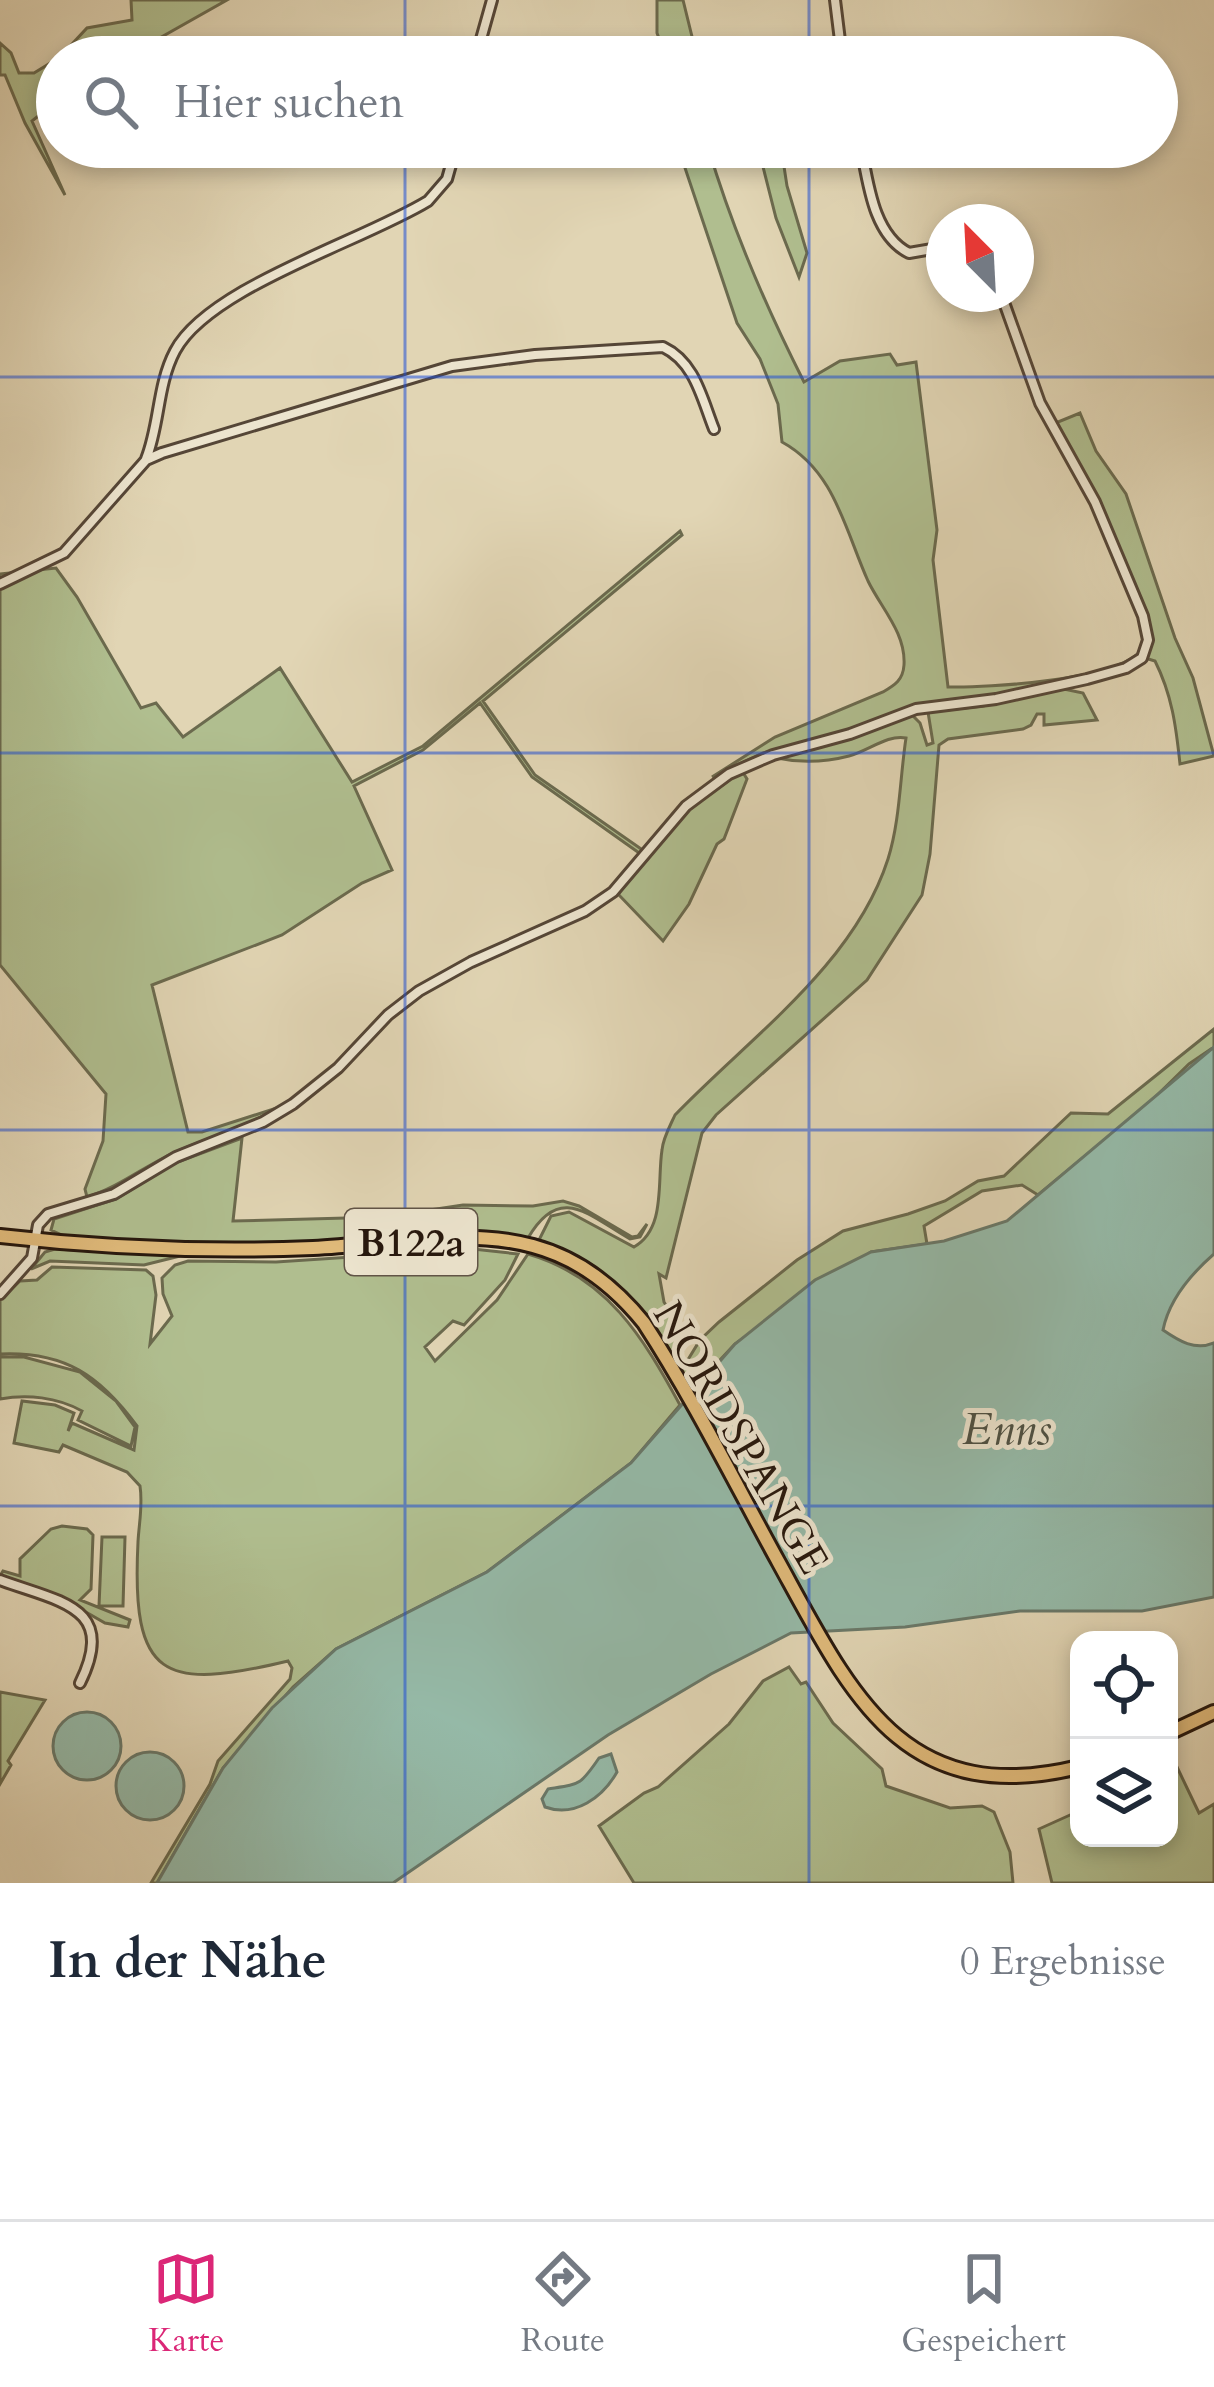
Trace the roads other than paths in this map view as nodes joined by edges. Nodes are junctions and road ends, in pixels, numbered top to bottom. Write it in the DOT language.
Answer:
graph roads {
  1 [pos="492,0"];
  2 [pos="835,0"];
  3 [pos="482,36"];
  4 [pos="839,36"];
  5 [pos="450,168"];
  6 [pos="865,168"];
  7 [pos="926,250"];
  8 [pos="1007,312"];
  9 [pos="714,429"];
  10 [pos="146,460"];
  11 [pos="0,584"];
  12 [pos="0,1237"];
  13 [pos="35,1240"];
  14 [pos="0,1294"];
  15 [pos="0,1580"];
  16 [pos="80,1682"];
  17 [pos="1214,1712"];
  18 [pos="1178,1728"];
  19 [pos="1070,1768"];
  1 -- 3 [label="street"];
  2 -- 4 [label="street"];
  5 -- 10 [label="street"];
  6 -- 7 [label="street"];
  8 -- 13 [label="street"];
  9 -- 10 [label="street"];
  10 -- 11 [label="street"];
  12 -- 13 [label="main road, NORDSPANGE / B122a"];
  13 -- 14 [label="street"];
  13 -- 19 [label="main road, NORDSPANGE / B122a"];
  15 -- 16 [label="street"];
  17 -- 18 [label="main road"];
}
